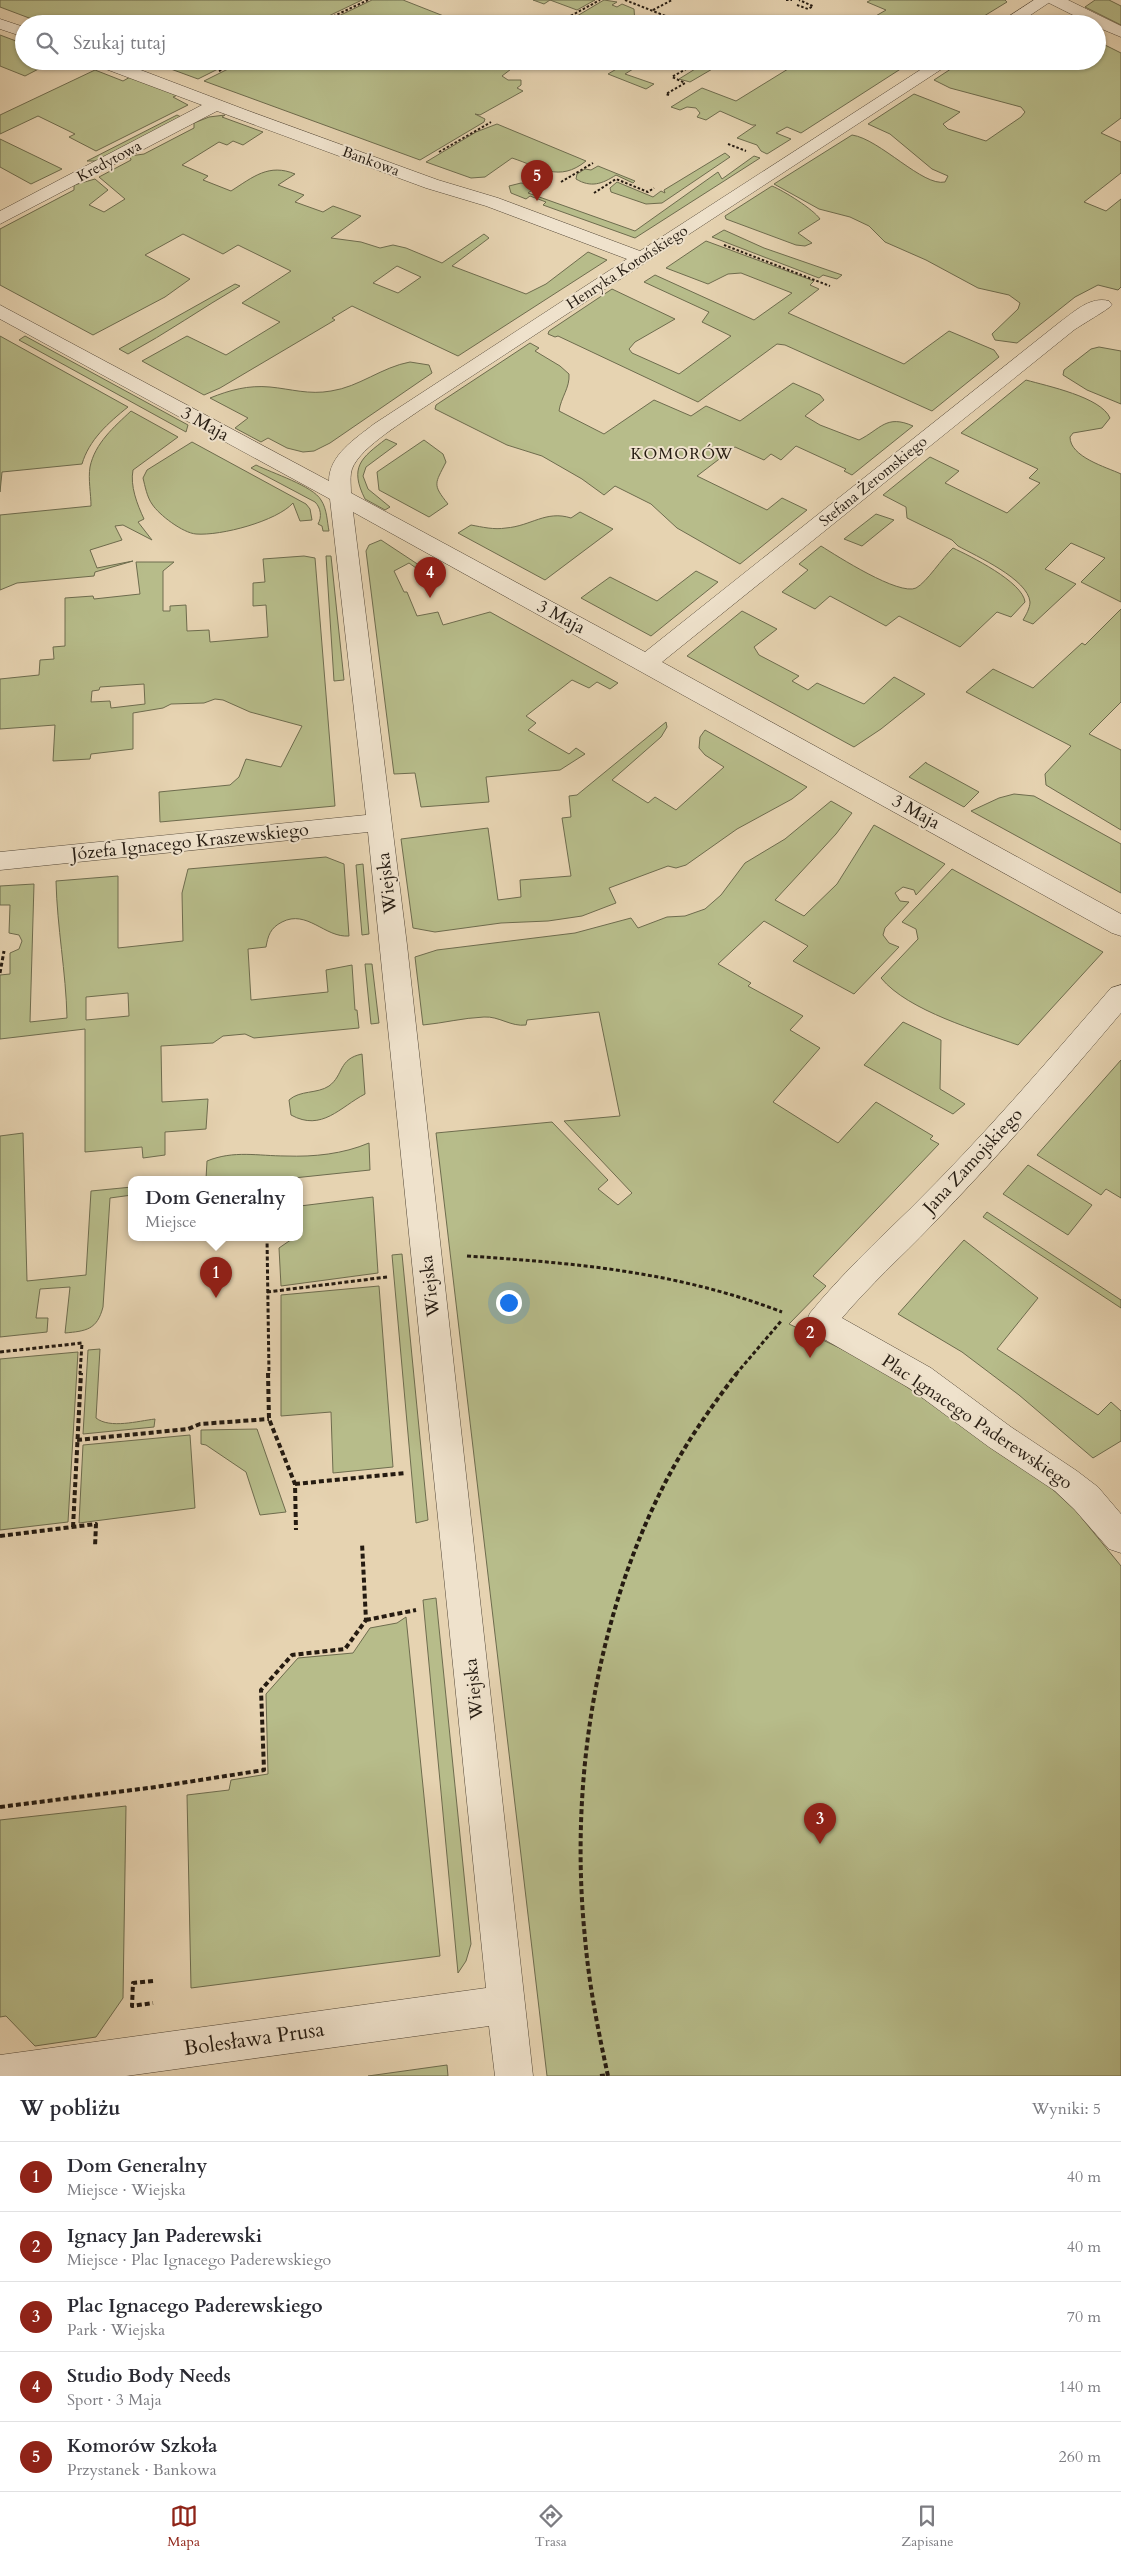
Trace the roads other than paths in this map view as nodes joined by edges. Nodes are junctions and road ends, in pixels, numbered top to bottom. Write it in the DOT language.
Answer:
graph roads {
  1 [pos="1045,0"];
  2 [pos="1055,0"];
  3 [pos="1020,15"];
  4 [pos="1086,15"];
  5 [pos="0,24"];
  6 [pos="1106,25"];
  7 [pos="15,29"];
  8 [pos="1121,32"];
  9 [pos="125,70"];
  10 [pos="932,70"];
  11 [pos="217,104"];
  12 [pos="0,218"];
  13 [pos="641,258"];
  14 [pos="1102,305"];
  15 [pos="0,311"];
  16 [pos="340,497"];
  17 [pos="646,663"];
  18 [pos="380,822"];
  19 [pos="0,861"];
  20 [pos="1121,926"];
  21 [pos="1121,995"];
  22 [pos="821,1322"];
  23 [pos="1121,1538"];
  24 [pos="507,2004"];
  25 [pos="0,2074"];
  26 [pos="514,2076"];
  1 -- 3 [label="street"];
  2 -- 4 [label="street"];
  5 -- 7 [label="street"];
  6 -- 8 [label="street"];
  9 -- 11 [label="street, Bankowa"];
  10 -- 13 [label="street, Henryka Kotońskiego"];
  11 -- 12 [label="street, Kredytowa"];
  11 -- 13 [label="street, Bankowa"];
  13 -- 16 [label="street, Henryka Kotońskiego"];
  14 -- 17 [label="street, Stefana Żeromskiego"];
  15 -- 16 [label="street, 3 Maja"];
  16 -- 17 [label="street, 3 Maja"];
  16 -- 18 [label="street, Wiejska"];
  17 -- 20 [label="street, 3 Maja"];
  18 -- 19 [label="street, Józefa Ignacego Kraszewskiego"];
  18 -- 24 [label="street, Wiejska"];
  21 -- 22 [label="street, Jana Zamojskiego"];
  22 -- 23 [label="street, Plac Ignacego Paderewskiego"];
  24 -- 25 [label="street, Bolesława Prusa"];
  24 -- 26 [label="street, Wiejska"];
}
